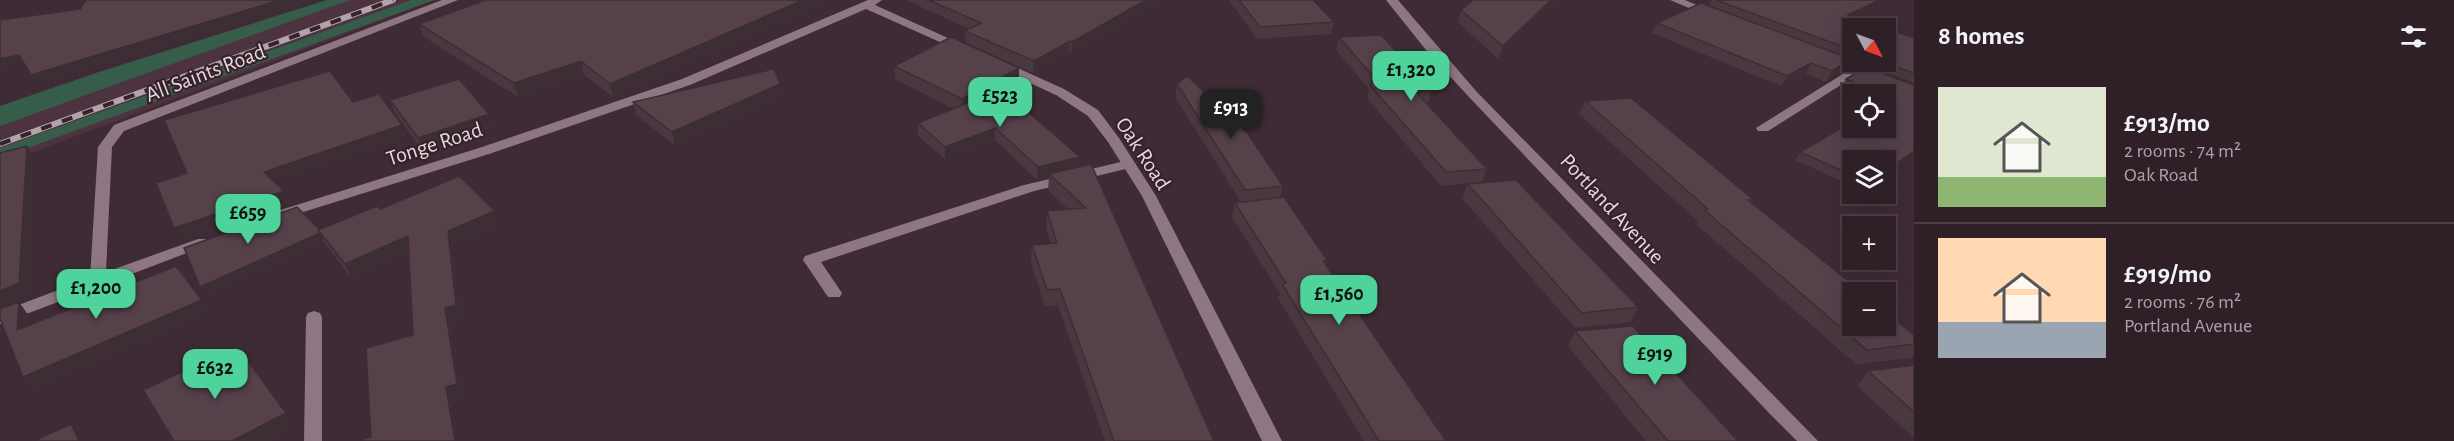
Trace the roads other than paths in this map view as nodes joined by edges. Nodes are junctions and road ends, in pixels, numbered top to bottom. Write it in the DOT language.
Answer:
graph roads {
  1 [pos="452,0"];
  2 [pos="1392,0"];
  3 [pos="1675,0"];
  4 [pos="872,2"];
  5 [pos="1729,20"];
  6 [pos="1816,52"];
  7 [pos="1842,62"];
  8 [pos="1853,72"];
  9 [pos="1869,72"];
  10 [pos="1879,76"];
  11 [pos="1763,128"];
  12 [pos="1129,164"];
  13 [pos="263,221"];
  14 [pos="219,237"];
  15 [pos="98,280"];
  16 [pos="834,293"];
  17 [pos="314,317"];
  18 [pos="0,318"];
  19 [pos="313,441"];
  20 [pos="1272,441"];
  21 [pos="1809,441"];
  1 -- 15 [label="street, All Saints Road"];
  2 -- 21 [label="street, Portland Avenue"];
  3 -- 5 [label="street"];
  4 -- 12 [label="street, Oak Road"];
  4 -- 13 [label="street, Tonge Road"];
  6 -- 7 [label="street"];
  8 -- 11 [label="street"];
  9 -- 10 [label="street"];
  12 -- 16 [label="street"];
  12 -- 20 [label="street, Oak Road"];
  14 -- 15 [label="street"];
  15 -- 18 [label="street"];
  17 -- 19 [label="street"];
}
